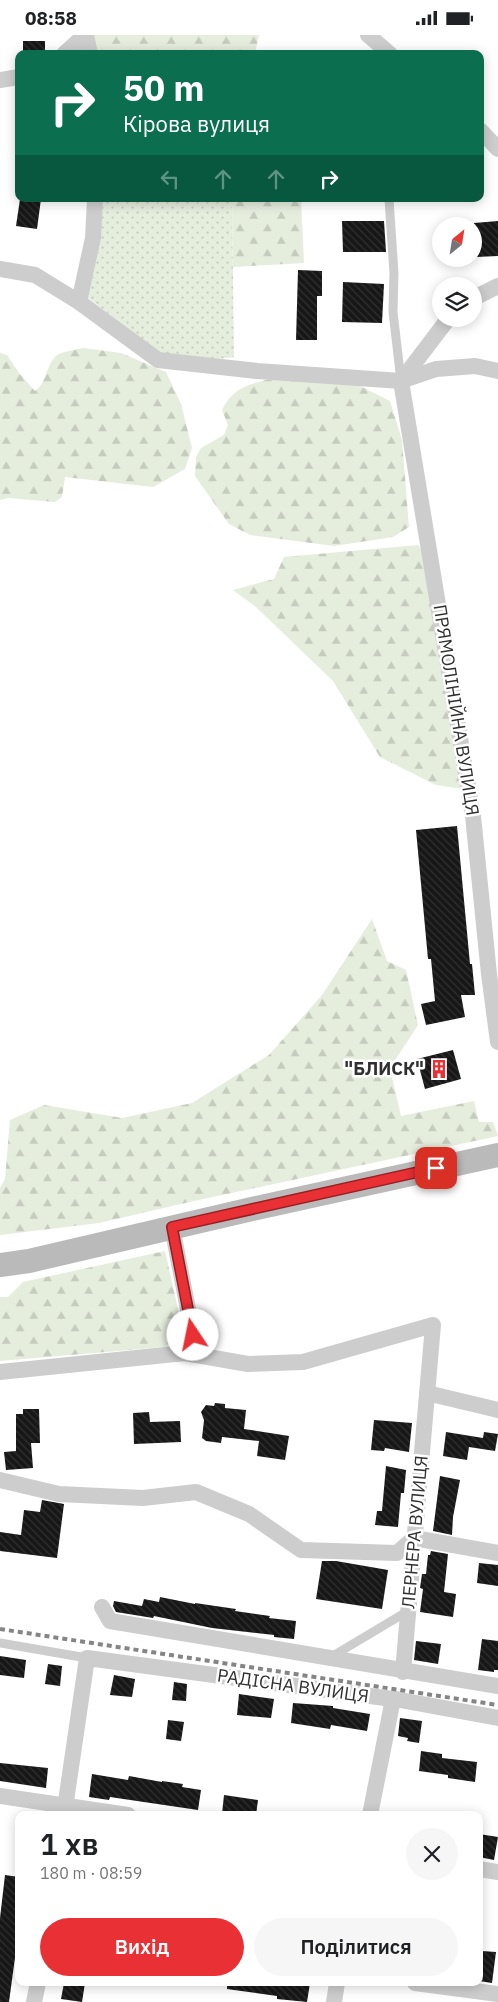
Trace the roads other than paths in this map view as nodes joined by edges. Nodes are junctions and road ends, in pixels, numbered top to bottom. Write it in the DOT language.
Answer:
graph roads {
  1 [pos="86,35"];
  2 [pos="368,35"];
  3 [pos="69,50"];
  4 [pos="89,50"];
  5 [pos="385,50"];
  6 [pos="15,78"];
  7 [pos="0,80"];
  8 [pos="484,134"];
  9 [pos="498,149"];
  10 [pos="94,202"];
  11 [pos="389,202"];
  12 [pos="0,269"];
  13 [pos="498,286"];
  14 [pos="482,294"];
  15 [pos="80,302"];
  16 [pos="442,327"];
  17 [pos="498,371"];
  18 [pos="401,381"];
  19 [pos="493,973"];
  20 [pos="498,1042"];
  21 [pos="498,1155"];
  22 [pos="172,1227"];
  23 [pos="0,1265"];
  24 [pos="185,1353"];
  25 [pos="0,1372"];
  26 [pos="427,1393"];
  27 [pos="498,1410"];
  28 [pos="0,1480"];
  29 [pos="414,1538"];
  30 [pos="498,1553"];
  31 [pos="102,1607"];
  32 [pos="408,1611"];
  33 [pos="0,1643"];
  34 [pos="88,1658"];
  35 [pos="328,1659"];
  36 [pos="403,1672"];
  37 [pos="498,1687"];
  38 [pos="397,1699"];
  39 [pos="498,1718"];
  40 [pos="0,1796"];
  41 [pos="65,1810"];
  42 [pos="78,1811"];
  43 [pos="371,1811"];
  44 [pos="483,1870"];
  45 [pos="498,1872"];
  46 [pos="37,1986"];
  47 [pos="337,1986"];
  48 [pos="438,1986"];
  49 [pos="498,1994"];
  50 [pos="34,2002"];
  51 [pos="334,2002"];
  1 -- 3 [label="street"];
  1 -- 4 [label="street"];
  2 -- 5 [label="street"];
  6 -- 7 [label="street"];
  8 -- 9 [label="street"];
  10 -- 15 [label="street"];
  11 -- 18 [label="lane"];
  12 -- 15 [label="street"];
  13 -- 14 [label="street"];
  15 -- 18 [label="street"];
  16 -- 18 [label="street"];
  17 -- 18 [label="street"];
  18 -- 19 [label="street, ПРЯМОЛІНІЙНА ВУЛИЦЯ"];
  19 -- 20 [label="street, ПРЯМОЛІНІЙНА ВУЛИЦЯ"];
  21 -- 22 [label="main road"];
  22 -- 23 [label="main road"];
  22 -- 24 [label="street"];
  24 -- 25 [label="street"];
  24 -- 26 [label="street, ЛЕРНЕРА ВУЛИЦЯ"];
  26 -- 27 [label="street"];
  26 -- 29 [label="street, ЛЕРНЕРА ВУЛИЦЯ"];
  28 -- 29 [label="street"];
  29 -- 30 [label="street"];
  29 -- 32 [label="street, ЛЕРНЕРА ВУЛИЦЯ"];
  31 -- 35 [label="street, РАДІСНА ВУЛИЦЯ"];
  32 -- 35 [label="lane"];
  32 -- 36 [label="street, ЛЕРНЕРА ВУЛИЦЯ"];
  33 -- 34 [label="lane"];
  34 -- 38 [label="street, РАДІСНА ВУЛИЦЯ"];
  34 -- 41 [label="street"];
  35 -- 36 [label="street, РАДІСНА ВУЛИЦЯ"];
  36 -- 37 [label="street, РАДІСНА ВУЛИЦЯ"];
  38 -- 39 [label="street, РАДІСНА ВУЛИЦЯ"];
  38 -- 43 [label="street"];
  40 -- 41 [label="street"];
  41 -- 42 [label="street"];
  44 -- 45 [label="street"];
  46 -- 50 [label="street"];
  47 -- 51 [label="street"];
  48 -- 49 [label="street"];
}
